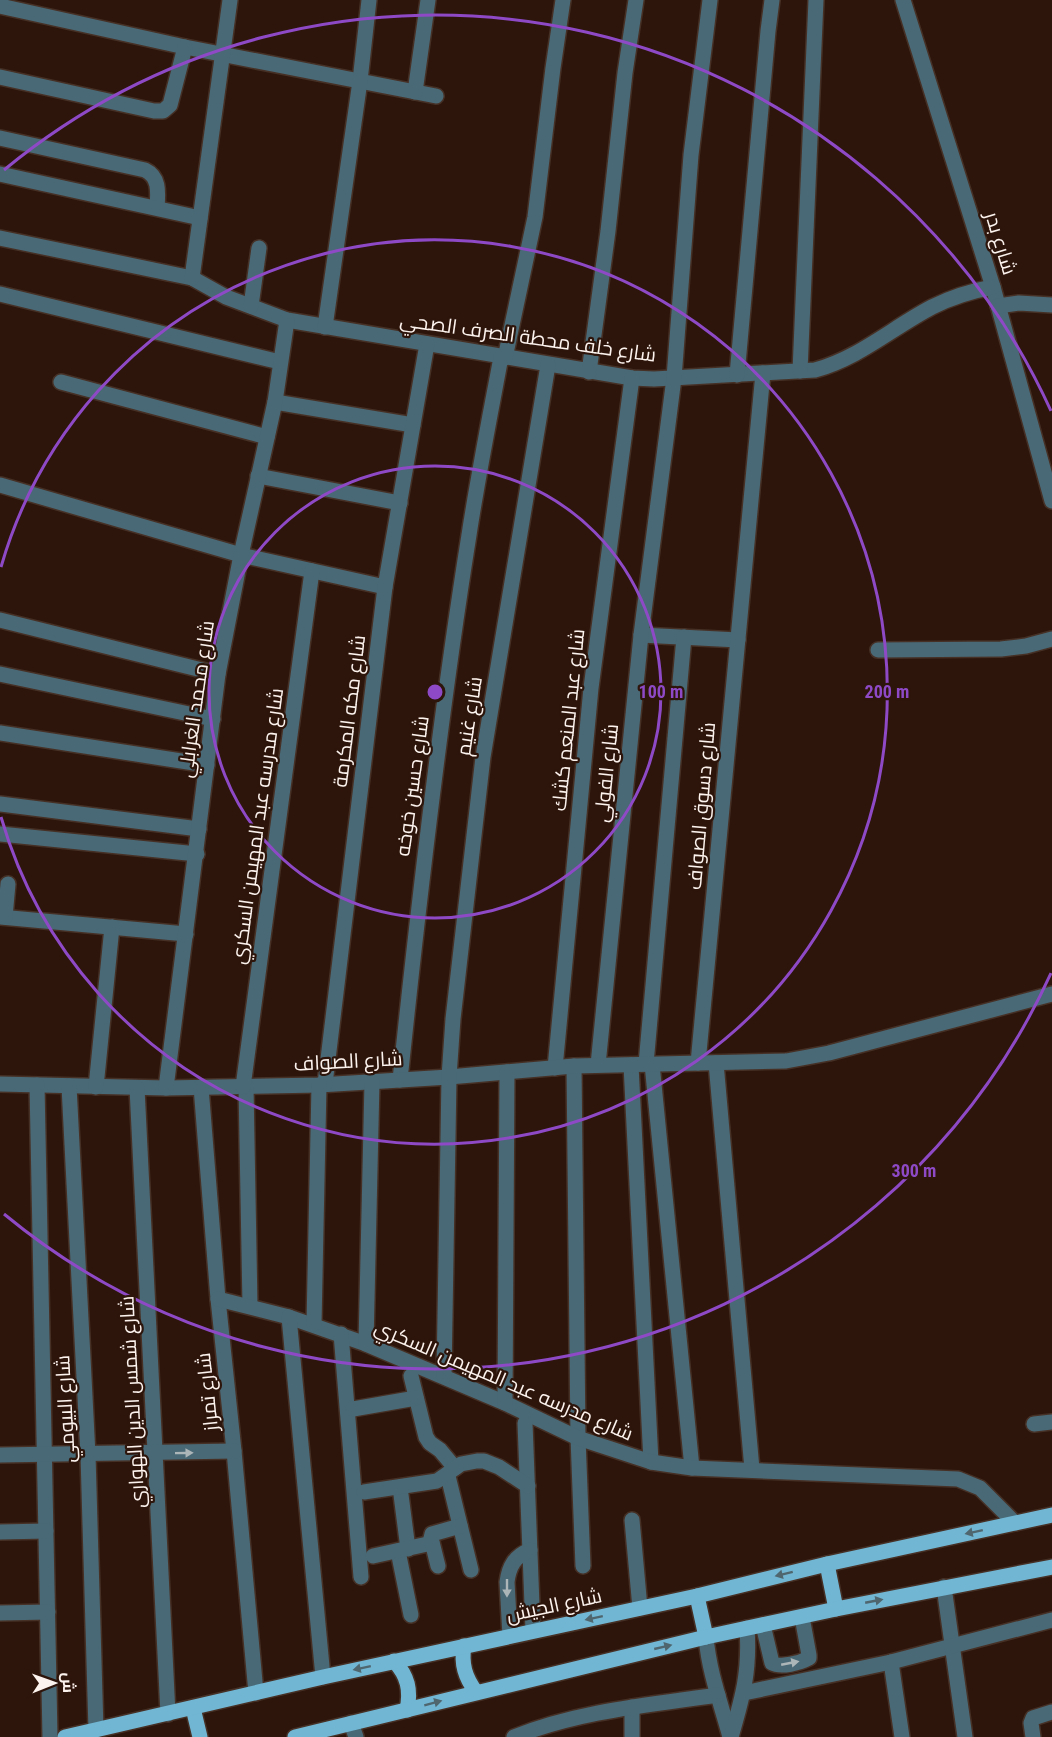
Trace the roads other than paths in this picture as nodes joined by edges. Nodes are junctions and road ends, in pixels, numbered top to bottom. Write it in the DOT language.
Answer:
graph roads {
  1 [pos="230,0"];
  2 [pos="369,0"];
  3 [pos="428,0"];
  4 [pos="564,0"];
  5 [pos="636,0"];
  6 [pos="710,0"];
  7 [pos="772,0"];
  8 [pos="816,0"];
  9 [pos="903,0"];
  10 [pos="0,6"];
  11 [pos="184,47"];
  12 [pos="222,54"];
  13 [pos="0,77"];
  14 [pos="360,81"];
  15 [pos="415,92"];
  16 [pos="436,96"];
  17 [pos="0,138"];
  18 [pos="0,174"];
  19 [pos="157,207"];
  20 [pos="200,218"];
  21 [pos="0,238"];
  22 [pos="259,248"];
  23 [pos="192,278"];
  24 [pos="993,287"];
  25 [pos="0,294"];
  26 [pos="1052,305"];
  27 [pos="251,306"];
  28 [pos="998,306"];
  29 [pos="287,320"];
  30 [pos="325,327"];
  31 [pos="427,345"];
  32 [pos="503,357"];
  33 [pos="280,362"];
  34 [pos="548,365"];
  35 [pos="589,372"];
  36 [pos="800,372"];
  37 [pos="763,374"];
  38 [pos="738,375"];
  39 [pos="632,378"];
  40 [pos="674,378"];
  41 [pos="61,382"];
  42 [pos="275,402"];
  43 [pos="413,424"];
  44 [pos="267,437"];
  45 [pos="258,476"];
  46 [pos="0,484"];
  47 [pos="1052,501"];
  48 [pos="399,503"];
  49 [pos="241,555"];
  50 [pos="312,571"];
  51 [pos="385,587"];
  52 [pos="0,620"];
  53 [pos="641,635"];
  54 [pos="684,637"];
  55 [pos="1052,639"];
  56 [pos="738,640"];
  57 [pos="878,650"];
  58 [pos="0,674"];
  59 [pos="218,674"];
  60 [pos="213,718"];
  61 [pos="0,733"];
  62 [pos="207,765"];
  63 [pos="0,804"];
  64 [pos="199,830"];
  65 [pos="0,834"];
  66 [pos="197,854"];
  67 [pos="8,884"];
  68 [pos="3,917"];
  69 [pos="112,927"];
  70 [pos="186,933"];
  71 [pos="1052,994"];
  72 [pos="698,1063"];
  73 [pos="716,1063"];
  74 [pos="643,1064"];
  75 [pos="598,1065"];
  76 [pos="574,1066"];
  77 [pos="555,1068"];
  78 [pos="507,1072"];
  79 [pos="449,1077"];
  80 [pos="400,1080"];
  81 [pos="372,1082"];
  82 [pos="0,1084"];
  83 [pos="322,1084"];
  84 [pos="37,1085"];
  85 [pos="69,1086"];
  86 [pos="96,1087"];
  87 [pos="201,1087"];
  88 [pos="244,1087"];
  89 [pos="137,1088"];
  90 [pos="166,1088"];
  91 [pos="218,1299"];
  92 [pos="250,1306"];
  93 [pos="289,1317"];
  94 [pos="314,1324"];
  95 [pos="341,1334"];
  96 [pos="366,1344"];
  97 [pos="411,1376"];
  98 [pos="444,1376"];
  99 [pos="416,1398"];
  100 [pos="505,1403"];
  101 [pos="353,1410"];
  102 [pos="1052,1422"];
  103 [pos="525,1423"];
  104 [pos="1034,1424"];
  105 [pos="578,1438"];
  106 [pos="234,1451"];
  107 [pos="156,1453"];
  108 [pos="0,1455"];
  109 [pos="44,1455"];
  110 [pos="88,1455"];
  111 [pos="651,1462"];
  112 [pos="692,1468"];
  113 [pos="752,1469"];
  114 [pos="452,1472"];
  115 [pos="400,1486"];
  116 [pos="528,1486"];
  117 [pos="364,1492"];
  118 [pos="1052,1515"];
  119 [pos="632,1520"];
  120 [pos="1015,1523"];
  121 [pos="460,1526"];
  122 [pos="46,1531"];
  123 [pos="0,1532"];
  124 [pos="432,1544"];
  125 [pos="403,1550"];
  126 [pos="530,1550"];
  127 [pos="373,1556"];
  128 [pos="827,1564"];
  129 [pos="438,1566"];
  130 [pos="583,1566"];
  131 [pos="1052,1567"];
  132 [pos="471,1570"];
  133 [pos="362,1577"];
  134 [pos="944,1587"];
  135 [pos="697,1596"];
  136 [pos="640,1608"];
  137 [pos="836,1609"];
  138 [pos="48,1612"];
  139 [pos="0,1613"];
  140 [pos="411,1615"];
  141 [pos="802,1617"];
  142 [pos="1052,1620"];
  143 [pos="763,1625"];
  144 [pos="747,1628"];
  145 [pos="533,1631"];
  146 [pos="510,1636"];
  147 [pos="706,1637"];
  148 [pos="464,1646"];
  149 [pos="952,1647"];
  150 [pos="394,1661"];
  151 [pos="891,1662"];
  152 [pos="323,1677"];
  153 [pos="476,1692"];
  154 [pos="256,1693"];
  155 [pos="744,1693"];
  156 [pos="718,1695"];
  157 [pos="632,1707"];
  158 [pos="193,1708"];
  159 [pos="407,1710"];
  160 [pos="1052,1712"];
  161 [pos="168,1714"];
  162 [pos="96,1730"];
  163 [pos="354,1730"];
  164 [pos="50,1737"];
  165 [pos="65,1737"];
  166 [pos="200,1737"];
  167 [pos="295,1737"];
  168 [pos="514,1737"];
  169 [pos="632,1737"];
  170 [pos="730,1737"];
  171 [pos="902,1737"];
  172 [pos="965,1737"];
  173 [pos="1033,1737"];
  1 -- 12 [label="street"];
  2 -- 14 [label="street"];
  3 -- 15 [label="street"];
  4 -- 32 [label="street, شارع حسين خوخه"];
  5 -- 35 [label="street"];
  6 -- 40 [label="street, شارع الفولي"];
  7 -- 38 [label="street"];
  8 -- 36 [label="street"];
  9 -- 24 [label="street, شارع بدر"];
  10 -- 11 [label="street"];
  11 -- 12 [label="street"];
  11 -- 13 [label="street"];
  12 -- 14 [label="street"];
  12 -- 20 [label="street"];
  14 -- 15 [label="street"];
  14 -- 30 [label="street"];
  15 -- 16 [label="street"];
  17 -- 19 [label="street"];
  18 -- 19 [label="street"];
  19 -- 20 [label="street"];
  20 -- 23 [label="street"];
  21 -- 23 [label="street, شارع خلف محطة الصرف الصحي"];
  22 -- 27 [label="street"];
  23 -- 27 [label="street, شارع خلف محطة الصرف الصحي"];
  24 -- 28 [label="street, شارع بدر"];
  24 -- 36 [label="street, شارع خلف محطة الصرف الصحي"];
  25 -- 33 [label="street"];
  26 -- 28 [label="street"];
  27 -- 29 [label="street, شارع خلف محطة الصرف الصحي"];
  28 -- 47 [label="street, شارع بدر"];
  29 -- 30 [label="street, شارع خلف محطة الصرف الصحي"];
  29 -- 33 [label="street, شارع محمد الغرابلي"];
  30 -- 31 [label="street, شارع خلف محطة الصرف الصحي"];
  31 -- 32 [label="street, شارع خلف محطة الصرف الصحي"];
  31 -- 43 [label="street, شارع مكه المكرمة"];
  32 -- 34 [label="street, شارع خلف محطة الصرف الصحي"];
  32 -- 80 [label="street, شارع حسين خوخه"];
  33 -- 42 [label="street, شارع محمد الغرابلي"];
  34 -- 35 [label="street, شارع خلف محطة الصرف الصحي"];
  34 -- 79 [label="street, شارع غنيم"];
  35 -- 39 [label="street, شارع خلف محطة الصرف الصحي"];
  36 -- 37 [label="street, شارع خلف محطة الصرف الصحي"];
  37 -- 38 [label="street, شارع خلف محطة الصرف الصحي"];
  37 -- 56 [label="street, شارع دسوق الصواف"];
  38 -- 40 [label="street, شارع خلف محطة الصرف الصحي"];
  39 -- 40 [label="street, شارع خلف محطة الصرف الصحي"];
  39 -- 77 [label="street, شارع عبد المنعم كشك"];
  40 -- 53 [label="street, شارع الفولي"];
  41 -- 44 [label="street"];
  42 -- 43 [label="street"];
  42 -- 44 [label="street, شارع محمد الغرابلي"];
  43 -- 48 [label="street, شارع مكه المكرمة"];
  44 -- 45 [label="street, شارع محمد الغرابلي"];
  45 -- 48 [label="street"];
  45 -- 49 [label="street, شارع محمد الغرابلي"];
  46 -- 49 [label="street"];
  48 -- 51 [label="street, شارع مكه المكرمة"];
  49 -- 50 [label="street"];
  49 -- 59 [label="street, شارع محمد الغرابلي"];
  50 -- 51 [label="street"];
  50 -- 88 [label="street, شارع مدرسه عبد المهيمن السكري"];
  51 -- 83 [label="street, شارع مكه المكرمة"];
  52 -- 59 [label="street"];
  53 -- 54 [label="street"];
  53 -- 75 [label="street, شارع الفولي"];
  54 -- 56 [label="street"];
  54 -- 74 [label="street"];
  55 -- 57 [label="street"];
  56 -- 72 [label="street, شارع دسوق الصواف"];
  58 -- 60 [label="street"];
  59 -- 60 [label="street, شارع محمد الغرابلي"];
  60 -- 62 [label="street, شارع محمد الغرابلي"];
  61 -- 62 [label="street"];
  62 -- 64 [label="street, شارع محمد الغرابلي"];
  63 -- 64 [label="street"];
  64 -- 66 [label="street, شارع محمد الغرابلي"];
  65 -- 66 [label="street"];
  66 -- 70 [label="street, شارع محمد الغرابلي"];
  67 -- 68 [label="street"];
  68 -- 69 [label="street"];
  69 -- 70 [label="street"];
  69 -- 86 [label="street"];
  70 -- 90 [label="street, شارع محمد الغرابلي"];
  71 -- 73 [label="street, شارع الصواف"];
  72 -- 73 [label="street, شارع الصواف"];
  72 -- 74 [label="street, شارع الصواف"];
  73 -- 113 [label="street"];
  74 -- 75 [label="street, شارع الصواف"];
  74 -- 111 [label="street"];
  74 -- 112 [label="street"];
  75 -- 76 [label="street, شارع الصواف"];
  76 -- 77 [label="street, شارع الصواف"];
  76 -- 105 [label="street"];
  77 -- 78 [label="street, شارع الصواف"];
  78 -- 79 [label="street, شارع الصواف"];
  78 -- 100 [label="street"];
  79 -- 80 [label="street, شارع الصواف"];
  79 -- 98 [label="street, شارع غنيم"];
  80 -- 81 [label="street, شارع الصواف"];
  81 -- 83 [label="street, شارع الصواف"];
  81 -- 96 [label="street"];
  82 -- 84 [label="street, شارع الصواف"];
  83 -- 88 [label="street, شارع الصواف"];
  83 -- 94 [label="street, شارع مكه المكرمة"];
  84 -- 85 [label="street, شارع الصواف"];
  84 -- 109 [label="street"];
  85 -- 86 [label="street, شارع الصواف"];
  85 -- 110 [label="street, شارع البيومي"];
  86 -- 89 [label="street, شارع الصواف"];
  87 -- 88 [label="street, شارع الصواف"];
  87 -- 90 [label="street, شارع الصواف"];
  87 -- 91 [label="street, شارع تمراز"];
  88 -- 92 [label="street, شارع مدرسه عبد المهيمن السكري"];
  89 -- 90 [label="street, شارع الصواف"];
  89 -- 107 [label="street, شارع شمس الدين الهواري"];
  91 -- 92 [label="street, شارع مدرسه عبد المهيمن السكري"];
  91 -- 106 [label="street, شارع تمراز"];
  92 -- 93 [label="street, شارع مدرسه عبد المهيمن السكري"];
  93 -- 94 [label="street, شارع مدرسه عبد المهيمن السكري"];
  93 -- 152 [label="street"];
  94 -- 95 [label="street, شارع مدرسه عبد المهيمن السكري"];
  95 -- 96 [label="street, شارع مدرسه عبد المهيمن السكري"];
  95 -- 133 [label="street"];
  96 -- 98 [label="street, شارع مدرسه عبد المهيمن السكري"];
  97 -- 99 [label="street"];
  98 -- 100 [label="street, شارع مدرسه عبد المهيمن السكري"];
  99 -- 101 [label="street"];
  99 -- 114 [label="street"];
  100 -- 105 [label="street, شارع مدرسه عبد المهيمن السكري"];
  102 -- 104 [label="street"];
  103 -- 116 [label="street"];
  105 -- 111 [label="street, شارع مدرسه عبد المهيمن السكري"];
  105 -- 130 [label="street"];
  107 -- 106 [label="street, one-way"];
  106 -- 154 [label="street, شارع تمراز"];
  107 -- 110 [label="street"];
  107 -- 161 [label="street, شارع شمس الدين الهواري"];
  108 -- 109 [label="street"];
  109 -- 110 [label="street"];
  109 -- 122 [label="street"];
  110 -- 162 [label="street, شارع البيومي"];
  111 -- 112 [label="street, شارع مدرسه عبد المهيمن السكري"];
  112 -- 113 [label="street, شارع مدرسه عبد المهيمن السكري"];
  113 -- 120 [label="street, شارع مدرسه عبد المهيمن السكري"];
  114 -- 115 [label="street"];
  114 -- 116 [label="street"];
  114 -- 121 [label="street"];
  115 -- 117 [label="street"];
  115 -- 125 [label="street"];
  116 -- 126 [label="street"];
  118 -- 120 [label="main road, شارع الجيش"];
  119 -- 136 [label="street"];
  120 -- 128 [label="main road, شارع الجيش, one-way"];
  121 -- 124 [label="street"];
  121 -- 132 [label="street"];
  122 -- 123 [label="street"];
  122 -- 138 [label="street"];
  124 -- 125 [label="street"];
  124 -- 129 [label="street"];
  125 -- 127 [label="street"];
  125 -- 140 [label="street"];
  126 -- 145 [label="street"];
  126 -- 146 [label="street, one-way"];
  128 -- 135 [label="main road, شارع الجيش, one-way"];
  128 -- 137 [label="main road"];
  131 -- 134 [label="main road"];
  137 -- 134 [label="main road, one-way"];
  134 -- 149 [label="street"];
  135 -- 136 [label="main road, شارع الجيش"];
  135 -- 147 [label="main road"];
  136 -- 145 [label="main road, شارع الجيش, one-way"];
  137 -- 141 [label="main road"];
  138 -- 139 [label="street"];
  138 -- 164 [label="street"];
  141 -- 143 [label="main road"];
  143 -- 141 [label="street, one-way"];
  142 -- 149 [label="street"];
  143 -- 144 [label="main road"];
  144 -- 147 [label="main road"];
  144 -- 155 [label="street"];
  145 -- 146 [label="main road, شارع الجيش"];
  146 -- 148 [label="main road, شارع الجيش"];
  153 -- 147 [label="main road, one-way"];
  147 -- 156 [label="street"];
  148 -- 150 [label="main road, شارع الجيش"];
  148 -- 153 [label="main road"];
  149 -- 151 [label="street"];
  149 -- 172 [label="street"];
  150 -- 152 [label="main road, شارع الجيش, one-way"];
  150 -- 159 [label="main road"];
  151 -- 155 [label="street"];
  151 -- 171 [label="street"];
  152 -- 154 [label="main road, شارع الجيش"];
  159 -- 153 [label="main road, one-way"];
  154 -- 158 [label="main road, شارع الجيش"];
  155 -- 170 [label="street"];
  156 -- 157 [label="street"];
  156 -- 170 [label="street"];
  157 -- 168 [label="street"];
  157 -- 169 [label="street"];
  158 -- 161 [label="main road, شارع الجيش"];
  158 -- 166 [label="main road"];
  159 -- 163 [label="main road"];
  160 -- 173 [label="street"];
  161 -- 162 [label="main road, شارع الجيش"];
  162 -- 165 [label="main road, شارع الجيش"];
  163 -- 167 [label="main road"];
}
